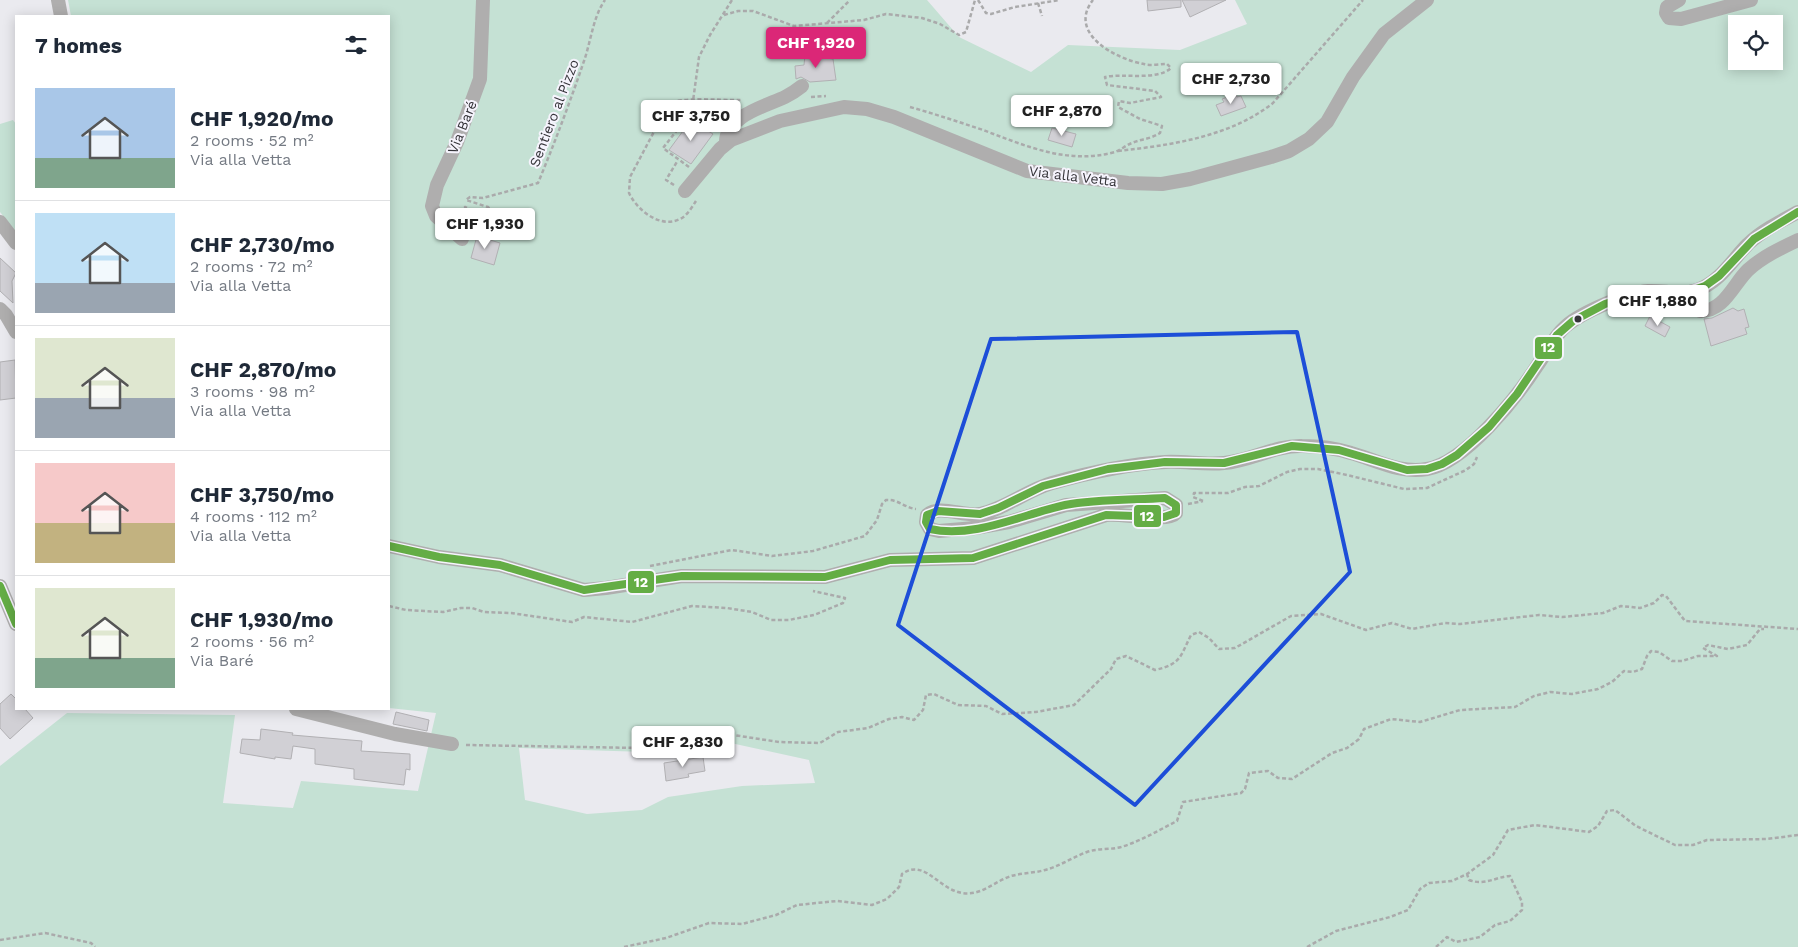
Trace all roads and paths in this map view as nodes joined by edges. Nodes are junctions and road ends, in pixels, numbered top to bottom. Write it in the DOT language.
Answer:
graph roads {
  1 [pos="58,0"];
  2 [pos="483,0"];
  3 [pos="605,0"];
  4 [pos="732,0"];
  5 [pos="850,0"];
  6 [pos="976,0"];
  7 [pos="1060,0"];
  8 [pos="1093,0"];
  9 [pos="1363,0"];
  10 [pos="1427,0"];
  11 [pos="1679,0"];
  12 [pos="1751,0"];
  13 [pos="1038,3"];
  14 [pos="61,15"];
  15 [pos="722,16"];
  16 [pos="1042,16"];
  17 [pos="826,24"];
  18 [pos="803,92"];
  19 [pos="830,96"];
  20 [pos="746,99"];
  21 [pos="693,101"];
  22 [pos="906,106"];
  23 [pos="689,115"];
  24 [pos="721,138"];
  25 [pos="664,150"];
  26 [pos="1117,151"];
  27 [pos="678,160"];
  28 [pos="667,177"];
  29 [pos="685,191"];
  30 [pos="1798,212"];
  31 [pos="0,222"];
  32 [pos="465,234"];
  33 [pos="1798,240"];
  34 [pos="15,242"];
  35 [pos="1690,292"];
  36 [pos="0,309"];
  37 [pos="15,330"];
  38 [pos="1193,497"];
  39 [pos="1203,501"];
  40 [pos="932,512"];
  41 [pos="390,546"];
  42 [pos="643,569"];
  43 [pos="808,578"];
  44 [pos="0,586"];
  45 [pos="390,606"];
  46 [pos="15,622"];
  47 [pos="1773,628"];
  48 [pos="1798,629"];
  49 [pos="300,710"];
  50 [pos="452,744"];
  51 [pos="1798,835"];
  52 [pos="1467,874"];
  53 [pos="0,940"];
  54 [pos="95,947"];
  55 [pos="624,947"];
  56 [pos="1307,947"];
  57 [pos="1436,947"];
  1 -- 14 [label="street"];
  2 -- 32 [label="street, Via Baré"];
  3 -- 32 [label="path, Sentiero al Pizzo"];
  4 -- 15 [label="path"];
  5 -- 17 [label="path"];
  6 -- 13 [label="path"];
  6 -- 17 [label="path"];
  7 -- 13 [label="path"];
  8 -- 26 [label="path"];
  9 -- 26 [label="path"];
  10 -- 24 [label="street, Via alla Vetta"];
  11 -- 12 [label="street"];
  13 -- 16 [label="path"];
  15 -- 17 [label="path"];
  15 -- 21 [label="path"];
  18 -- 19 [label="path"];
  18 -- 24 [label="street"];
  20 -- 21 [label="path"];
  21 -- 23 [label="path"];
  22 -- 26 [label="path"];
  23 -- 24 [label="path"];
  23 -- 25 [label="path"];
  24 -- 29 [label="street, Via alla Vetta"];
  27 -- 28 [label="path"];
  30 -- 35 [label="street"];
  31 -- 34 [label="street"];
  33 -- 35 [label="street"];
  35 -- 40 [label="street"];
  36 -- 37 [label="street"];
  38 -- 39 [label="path"];
  40 -- 42 [label="path"];
  40 -- 43 [label="street"];
  41 -- 43 [label="street"];
  43 -- 45 [label="path"];
  44 -- 46 [label="street"];
  47 -- 48 [label="path"];
  47 -- 50 [label="path"];
  47 -- 55 [label="path"];
  49 -- 50 [label="street"];
  51 -- 52 [label="path"];
  52 -- 56 [label="path"];
  52 -- 57 [label="path"];
  53 -- 54 [label="path"];
}
